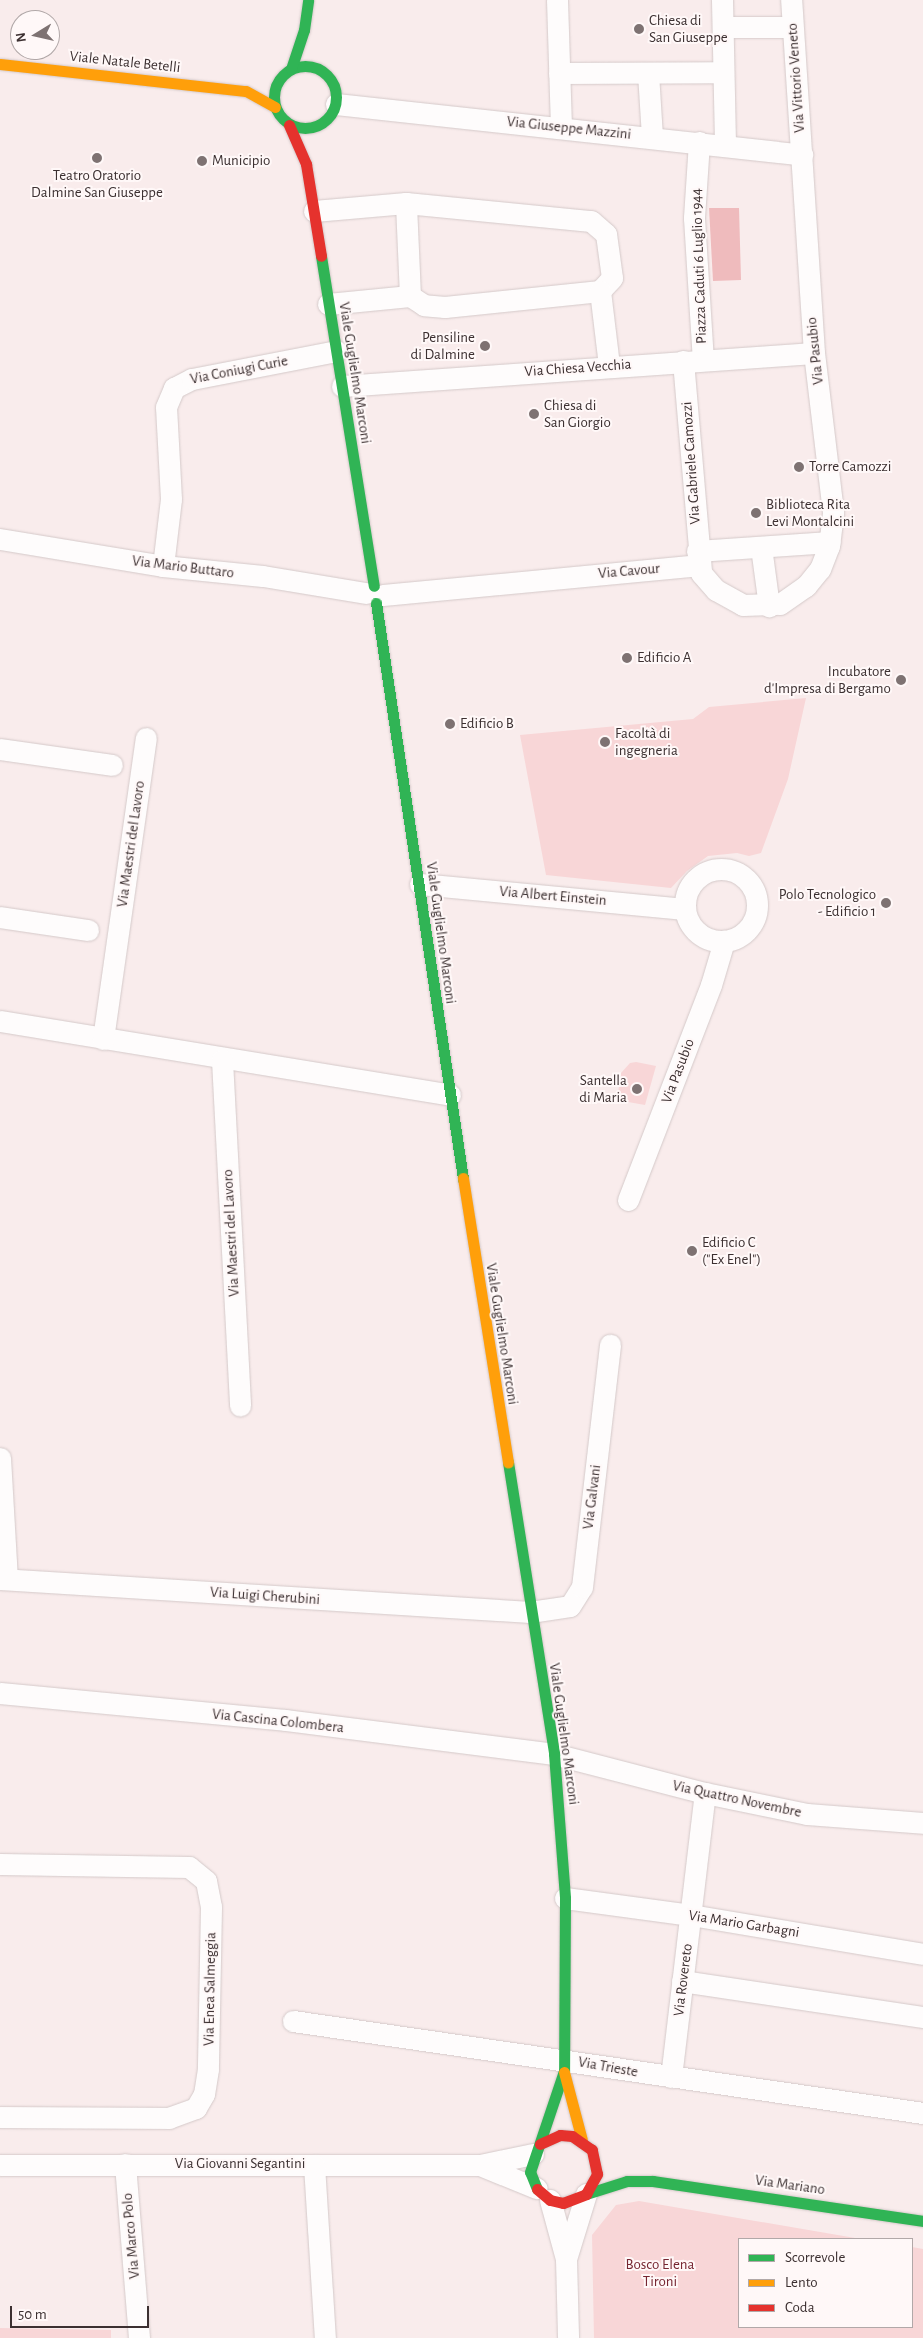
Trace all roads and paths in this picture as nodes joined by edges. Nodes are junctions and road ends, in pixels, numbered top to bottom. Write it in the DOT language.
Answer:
graph roads {
  1 [pos="308,0"];
  2 [pos="557,0"];
  3 [pos="722,0"];
  4 [pos="791,0"];
  5 [pos="722,27"];
  6 [pos="792,27"];
  7 [pos="304,30"];
  8 [pos="0,64"];
  9 [pos="314,67"];
  10 [pos="291,69"];
  11 [pos="723,72"];
  12 [pos="559,73"];
  13 [pos="648,73"];
  14 [pos="279,80"];
  15 [pos="246,91"];
  16 [pos="336,104"];
  17 [pos="275,107"];
  18 [pos="289,125"];
  19 [pos="561,127"];
  20 [pos="312,128"];
  21 [pos="652,136"];
  22 [pos="699,142"];
  23 [pos="725,145"];
  24 [pos="802,155"];
  25 [pos="306,164"];
  26 [pos="406,203"];
  27 [pos="314,211"];
  28 [pos="600,291"];
  29 [pos="410,296"];
  30 [pos="328,304"];
  31 [pos="336,351"];
  32 [pos="814,353"];
  33 [pos="693,360"];
  34 [pos="609,365"];
  35 [pos="342,386"];
  36 [pos="0,539"];
  37 [pos="829,544"];
  38 [pos="761,547"];
  39 [pos="698,558"];
  40 [pos="163,566"];
  41 [pos="375,594"];
  42 [pos="769,606"];
  43 [pos="146,738"];
  44 [pos="0,749"];
  45 [pos="112,765"];
  46 [pos="420,884"];
  47 [pos="685,909"];
  48 [pos="0,917"];
  49 [pos="88,930"];
  50 [pos="724,941"];
  51 [pos="0,1021"];
  52 [pos="103,1039"];
  53 [pos="222,1060"];
  54 [pos="450,1096"];
  55 [pos="628,1200"];
  56 [pos="610,1345"];
  57 [pos="240,1406"];
  58 [pos="0,1458"];
  59 [pos="3,1579"];
  60 [pos="530,1612"];
  61 [pos="0,1693"];
  62 [pos="554,1754"];
  63 [pos="705,1793"];
  64 [pos="923,1823"];
  65 [pos="0,1864"];
  66 [pos="565,1898"];
  67 [pos="691,1915"];
  68 [pos="923,1954"];
  69 [pos="682,1981"];
  70 [pos="923,2017"];
  71 [pos="293,2021"];
  72 [pos="564,2065"];
  73 [pos="671,2077"];
  74 [pos="923,2113"];
  75 [pos="0,2117"];
  76 [pos="582,2140"];
  77 [pos="536,2149"];
  78 [pos="592,2150"];
  79 [pos="607,2160"];
  80 [pos="0,2164"];
  81 [pos="125,2164"];
  82 [pos="314,2165"];
  83 [pos="480,2165"];
  84 [pos="622,2168"];
  85 [pos="653,2181"];
  86 [pos="543,2194"];
  87 [pos="586,2194"];
  88 [pos="922,2215"];
  89 [pos="566,2259"];
  90 [pos="139,2338"];
  91 [pos="325,2338"];
  92 [pos="568,2338"];
  1 -- 7 [label="street"];
  2 -- 12 [label="street"];
  3 -- 5 [label="street"];
  4 -- 6 [label="street, Via Vittorio Veneto"];
  5 -- 6 [label="street"];
  5 -- 11 [label="street"];
  6 -- 24 [label="street, Via Vittorio Veneto"];
  7 -- 9 [label="street"];
  7 -- 10 [label="street"];
  8 -- 15 [label="street, Viale Natale Betelli"];
  9 -- 10 [label="street"];
  9 -- 16 [label="street"];
  10 -- 14 [label="street"];
  11 -- 13 [label="street"];
  11 -- 23 [label="street"];
  12 -- 13 [label="street"];
  12 -- 19 [label="street"];
  13 -- 21 [label="street"];
  14 -- 15 [label="street, Viale Natale Betelli"];
  14 -- 17 [label="street"];
  15 -- 17 [label="street, Viale Natale Betelli"];
  16 -- 19 [label="street, Via Giuseppe Mazzini"];
  16 -- 20 [label="street"];
  17 -- 18 [label="street"];
  18 -- 20 [label="street"];
  18 -- 25 [label="street, Viale Guglielmo Marconi"];
  19 -- 21 [label="street, Via Giuseppe Mazzini"];
  20 -- 25 [label="street, Viale Guglielmo Marconi"];
  21 -- 22 [label="street, Via Giuseppe Mazzini"];
  22 -- 23 [label="street, Via Giuseppe Mazzini"];
  22 -- 33 [label="street, Piazza Caduti 6 Luglio 1944"];
  23 -- 24 [label="street, Via Giuseppe Mazzini"];
  24 -- 32 [label="street, Via Pasubio"];
  25 -- 27 [label="street, Viale Guglielmo Marconi"];
  26 -- 27 [label="street"];
  26 -- 28 [label="street"];
  26 -- 29 [label="street"];
  27 -- 30 [label="street, Viale Guglielmo Marconi"];
  28 -- 29 [label="street"];
  28 -- 34 [label="street"];
  29 -- 30 [label="street"];
  30 -- 31 [label="street, Viale Guglielmo Marconi"];
  31 -- 35 [label="street, Viale Guglielmo Marconi"];
  31 -- 40 [label="street, Via Coniugi Curie"];
  32 -- 33 [label="street, Via Chiesa Vecchia"];
  32 -- 37 [label="street, Via Pasubio"];
  33 -- 34 [label="street, Via Chiesa Vecchia"];
  33 -- 39 [label="street, Via Gabriele Camozzi"];
  34 -- 35 [label="street, Via Chiesa Vecchia"];
  35 -- 41 [label="street, Viale Guglielmo Marconi"];
  36 -- 40 [label="street, Via Mario Buttaro"];
  37 -- 38 [label="street, Via Cavour"];
  37 -- 42 [label="street"];
  38 -- 39 [label="street, Via Cavour"];
  38 -- 42 [label="street"];
  39 -- 41 [label="street, Via Cavour"];
  39 -- 42 [label="street"];
  40 -- 41 [label="street, Via Mario Buttaro"];
  41 -- 46 [label="street, Viale Guglielmo Marconi"];
  43 -- 52 [label="street, Via Maestri del Lavoro"];
  44 -- 45 [label="street"];
  46 -- 47 [label="street, Via Albert Einstein"];
  46 -- 54 [label="street, Viale Guglielmo Marconi"];
  47 -- 50 [label="street"];
  47 -- 50 [label="street"];
  48 -- 49 [label="street"];
  50 -- 55 [label="street, Via Pasubio"];
  51 -- 52 [label="street"];
  52 -- 53 [label="street"];
  53 -- 54 [label="street"];
  53 -- 57 [label="street, Via Maestri del Lavoro"];
  54 -- 60 [label="street, Viale Guglielmo Marconi"];
  56 -- 60 [label="street, Via Galvani"];
  58 -- 59 [label="street"];
  59 -- 60 [label="street, Via Luigi Cherubini"];
  60 -- 62 [label="street, Viale Guglielmo Marconi"];
  61 -- 62 [label="street, Via Cascina Colombera"];
  62 -- 63 [label="street, Via Quattro Novembre"];
  62 -- 66 [label="street, Viale Guglielmo Marconi"];
  63 -- 64 [label="street, Via Quattro Novembre"];
  63 -- 67 [label="street, Via Rovereto"];
  65 -- 75 [label="street, Via Enea Salmeggia"];
  66 -- 67 [label="street, Via Mario Garbagni"];
  66 -- 72 [label="street, Viale Guglielmo Marconi"];
  67 -- 68 [label="street, Via Mario Garbagni"];
  67 -- 69 [label="street, Via Rovereto"];
  69 -- 70 [label="street"];
  69 -- 73 [label="street, Via Rovereto"];
  71 -- 72 [label="street, Via Trieste"];
  72 -- 73 [label="street, Via Trieste"];
  72 -- 76 [label="street, Viale Guglielmo Marconi"];
  72 -- 77 [label="street, Viale Guglielmo Marconi"];
  73 -- 74 [label="street, Via Trieste"];
  76 -- 77 [label="street"];
  76 -- 78 [label="street"];
  77 -- 83 [label="street, Via Giovanni Segantini"];
  77 -- 86 [label="street, Viale Guglielmo Marconi"];
  78 -- 79 [label="street"];
  78 -- 87 [label="street"];
  80 -- 81 [label="street, Via Giovanni Segantini"];
  81 -- 82 [label="street, Via Giovanni Segantini"];
  81 -- 90 [label="street, Via Marco Polo"];
  82 -- 83 [label="street, Via Giovanni Segantini"];
  82 -- 91 [label="street"];
  83 -- 86 [label="street, Via Giovanni Segantini"];
  84 -- 85 [label="street, Via Mariano"];
  85 -- 87 [label="street, Via Mariano"];
  85 -- 88 [label="street, Via Mariano"];
  86 -- 87 [label="street"];
  86 -- 89 [label="street"];
  87 -- 89 [label="street"];
  89 -- 92 [label="street"];
}
